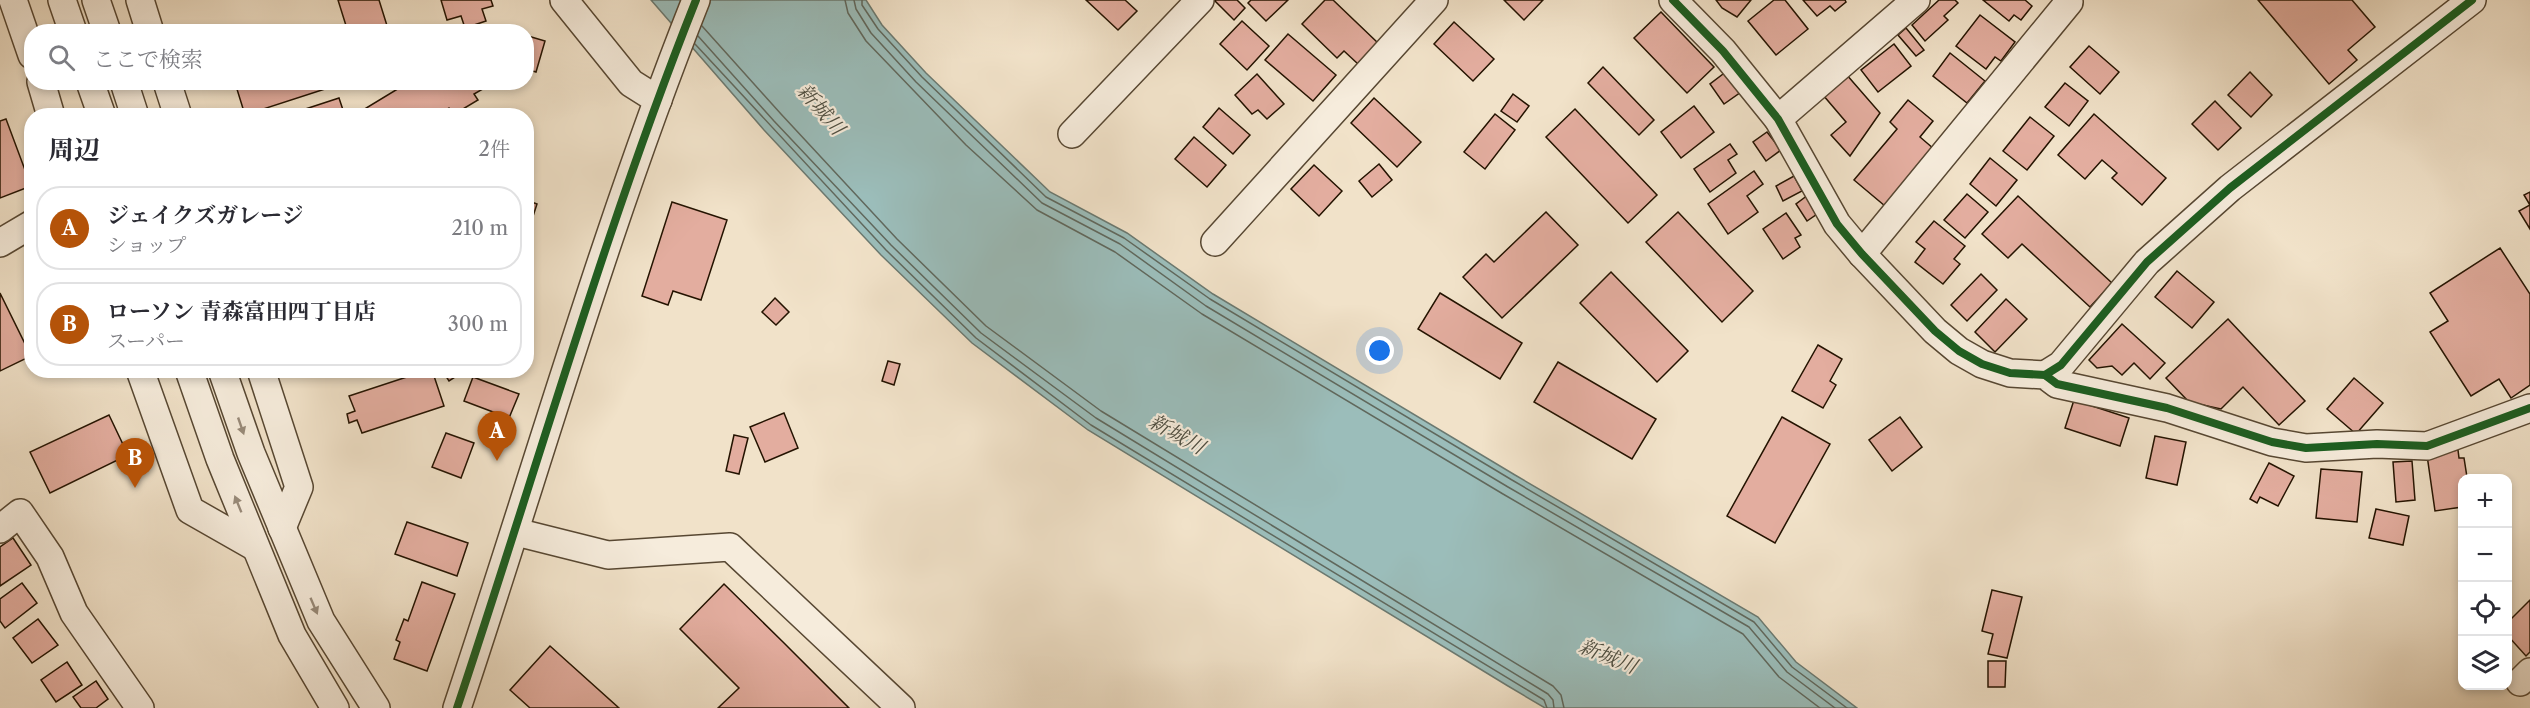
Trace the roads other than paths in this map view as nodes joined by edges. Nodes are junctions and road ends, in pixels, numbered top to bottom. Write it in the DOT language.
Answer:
graph roads {
  1 [pos="13,0"];
  2 [pos="62,0"];
  3 [pos="96,0"];
  4 [pos="140,0"];
  5 [pos="564,0"];
  6 [pos="696,0"];
  7 [pos="1200,0"];
  8 [pos="1434,0"];
  9 [pos="1673,0"];
  10 [pos="1916,0"];
  11 [pos="2472,0"];
  12 [pos="2069,2"];
  13 [pos="70,24"];
  14 [pos="104,24"];
  15 [pos="148,24"];
  16 [pos="24,32"];
  17 [pos="43,90"];
  18 [pos="93,90"];
  19 [pos="127,90"];
  20 [pos="170,90"];
  21 [pos="658,100"];
  22 [pos="48,108"];
  23 [pos="99,108"];
  24 [pos="132,108"];
  25 [pos="175,108"];
  26 [pos="1778,119"];
  27 [pos="1072,134"];
  28 [pos="24,229"];
  29 [pos="1215,242"];
  30 [pos="0,243"];
  31 [pos="1862,254"];
  32 [pos="2045,375"];
  33 [pos="143,378"];
  34 [pos="192,378"];
  35 [pos="225,378"];
  36 [pos="264,378"];
  37 [pos="2530,408"];
  38 [pos="0,528"];
  39 [pos="282,528"];
  40 [pos="516,532"];
  41 [pos="255,547"];
  42 [pos="140,708"];
  43 [pos="335,708"];
  44 [pos="376,708"];
  45 [pos="458,708"];
  46 [pos="901,708"];
  1 -- 16 [label="street"];
  2 -- 13 [label="street"];
  3 -- 14 [label="street"];
  4 -- 15 [label="street"];
  5 -- 21 [label="street"];
  6 -- 21 [label="street"];
  7 -- 27 [label="street"];
  8 -- 29 [label="street"];
  9 -- 26 [label="street"];
  10 -- 26 [label="street"];
  11 -- 32 [label="street"];
  12 -- 31 [label="street"];
  17 -- 22 [label="street"];
  18 -- 23 [label="street"];
  19 -- 24 [label="street"];
  20 -- 25 [label="street"];
  21 -- 40 [label="street"];
  26 -- 31 [label="street"];
  28 -- 30 [label="street"];
  31 -- 32 [label="street"];
  32 -- 37 [label="street"];
  33 -- 41 [label="street"];
  41 -- 34 [label="street, one-way"];
  35 -- 39 [label="street, one-way"];
  36 -- 39 [label="street"];
  38 -- 42 [label="street"];
  39 -- 44 [label="street, one-way"];
  40 -- 45 [label="street"];
  40 -- 46 [label="street"];
  41 -- 43 [label="street"];
}
